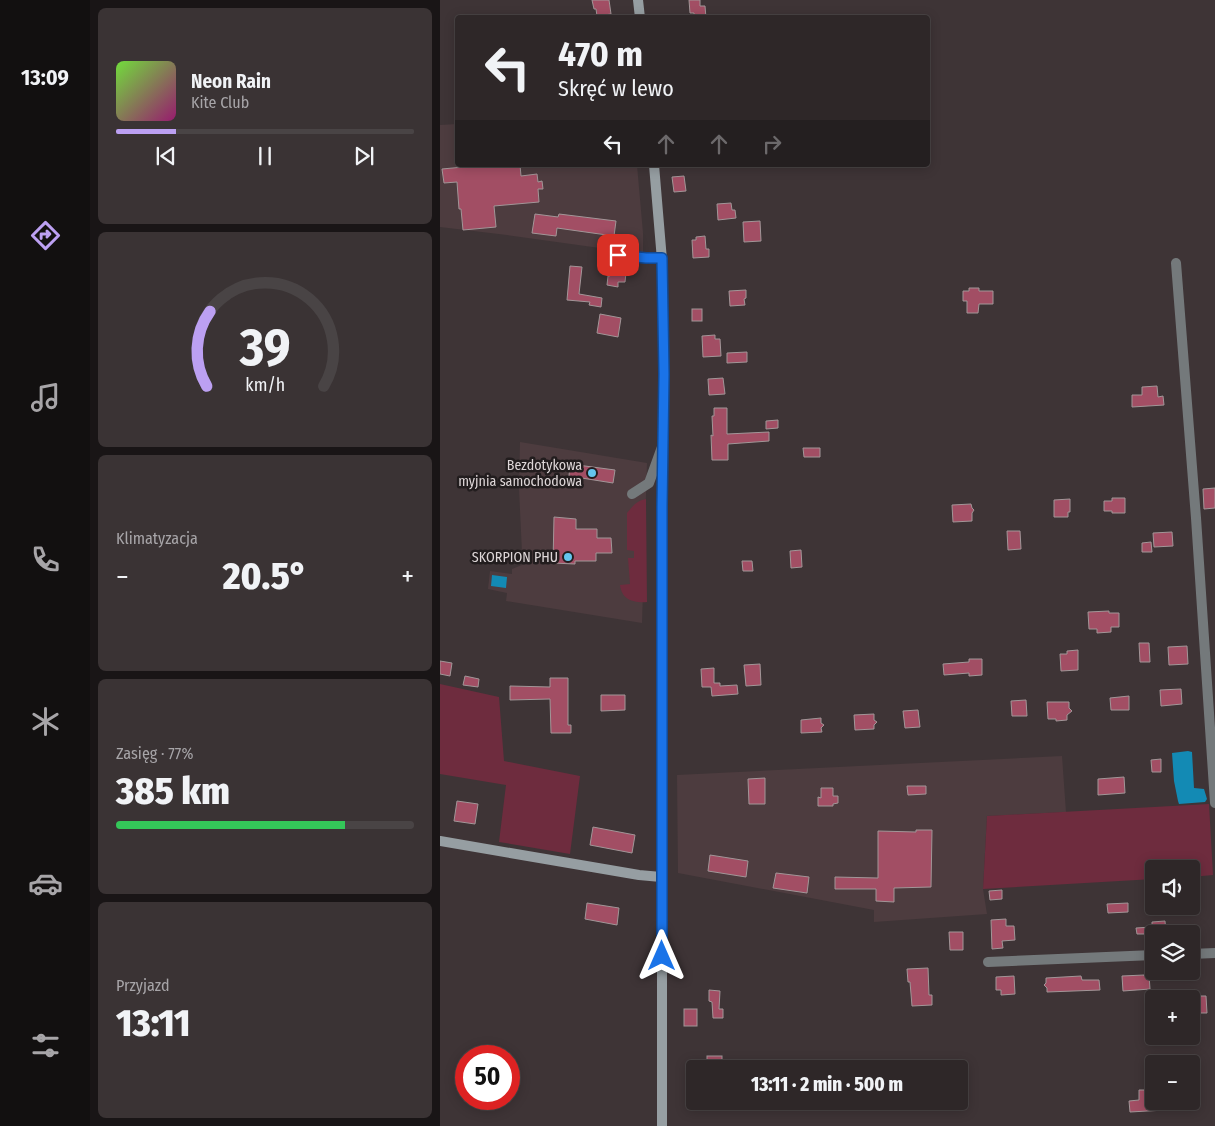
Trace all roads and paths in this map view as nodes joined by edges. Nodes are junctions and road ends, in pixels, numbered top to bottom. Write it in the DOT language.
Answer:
graph roads {
  1 [pos="638,0"];
  2 [pos="640,15"];
  3 [pos="654,167"];
  4 [pos="604,253"];
  5 [pos="662,259"];
  6 [pos="1176,263"];
  7 [pos="663,446"];
  8 [pos="632,494"];
  9 [pos="1215,803"];
  10 [pos="440,842"];
  11 [pos="661,877"];
  12 [pos="1215,953"];
  13 [pos="1200,954"];
  14 [pos="1145,956"];
  15 [pos="988,962"];
  16 [pos="662,1126"];
  1 -- 2 [label="main road"];
  3 -- 5 [label="main road"];
  4 -- 5 [label="street"];
  5 -- 7 [label="main road"];
  6 -- 9 [label="street"];
  7 -- 8 [label="street"];
  7 -- 11 [label="main road"];
  10 -- 11 [label="main road"];
  11 -- 16 [label="main road"];
  12 -- 13 [label="street"];
  14 -- 15 [label="street"];
}
